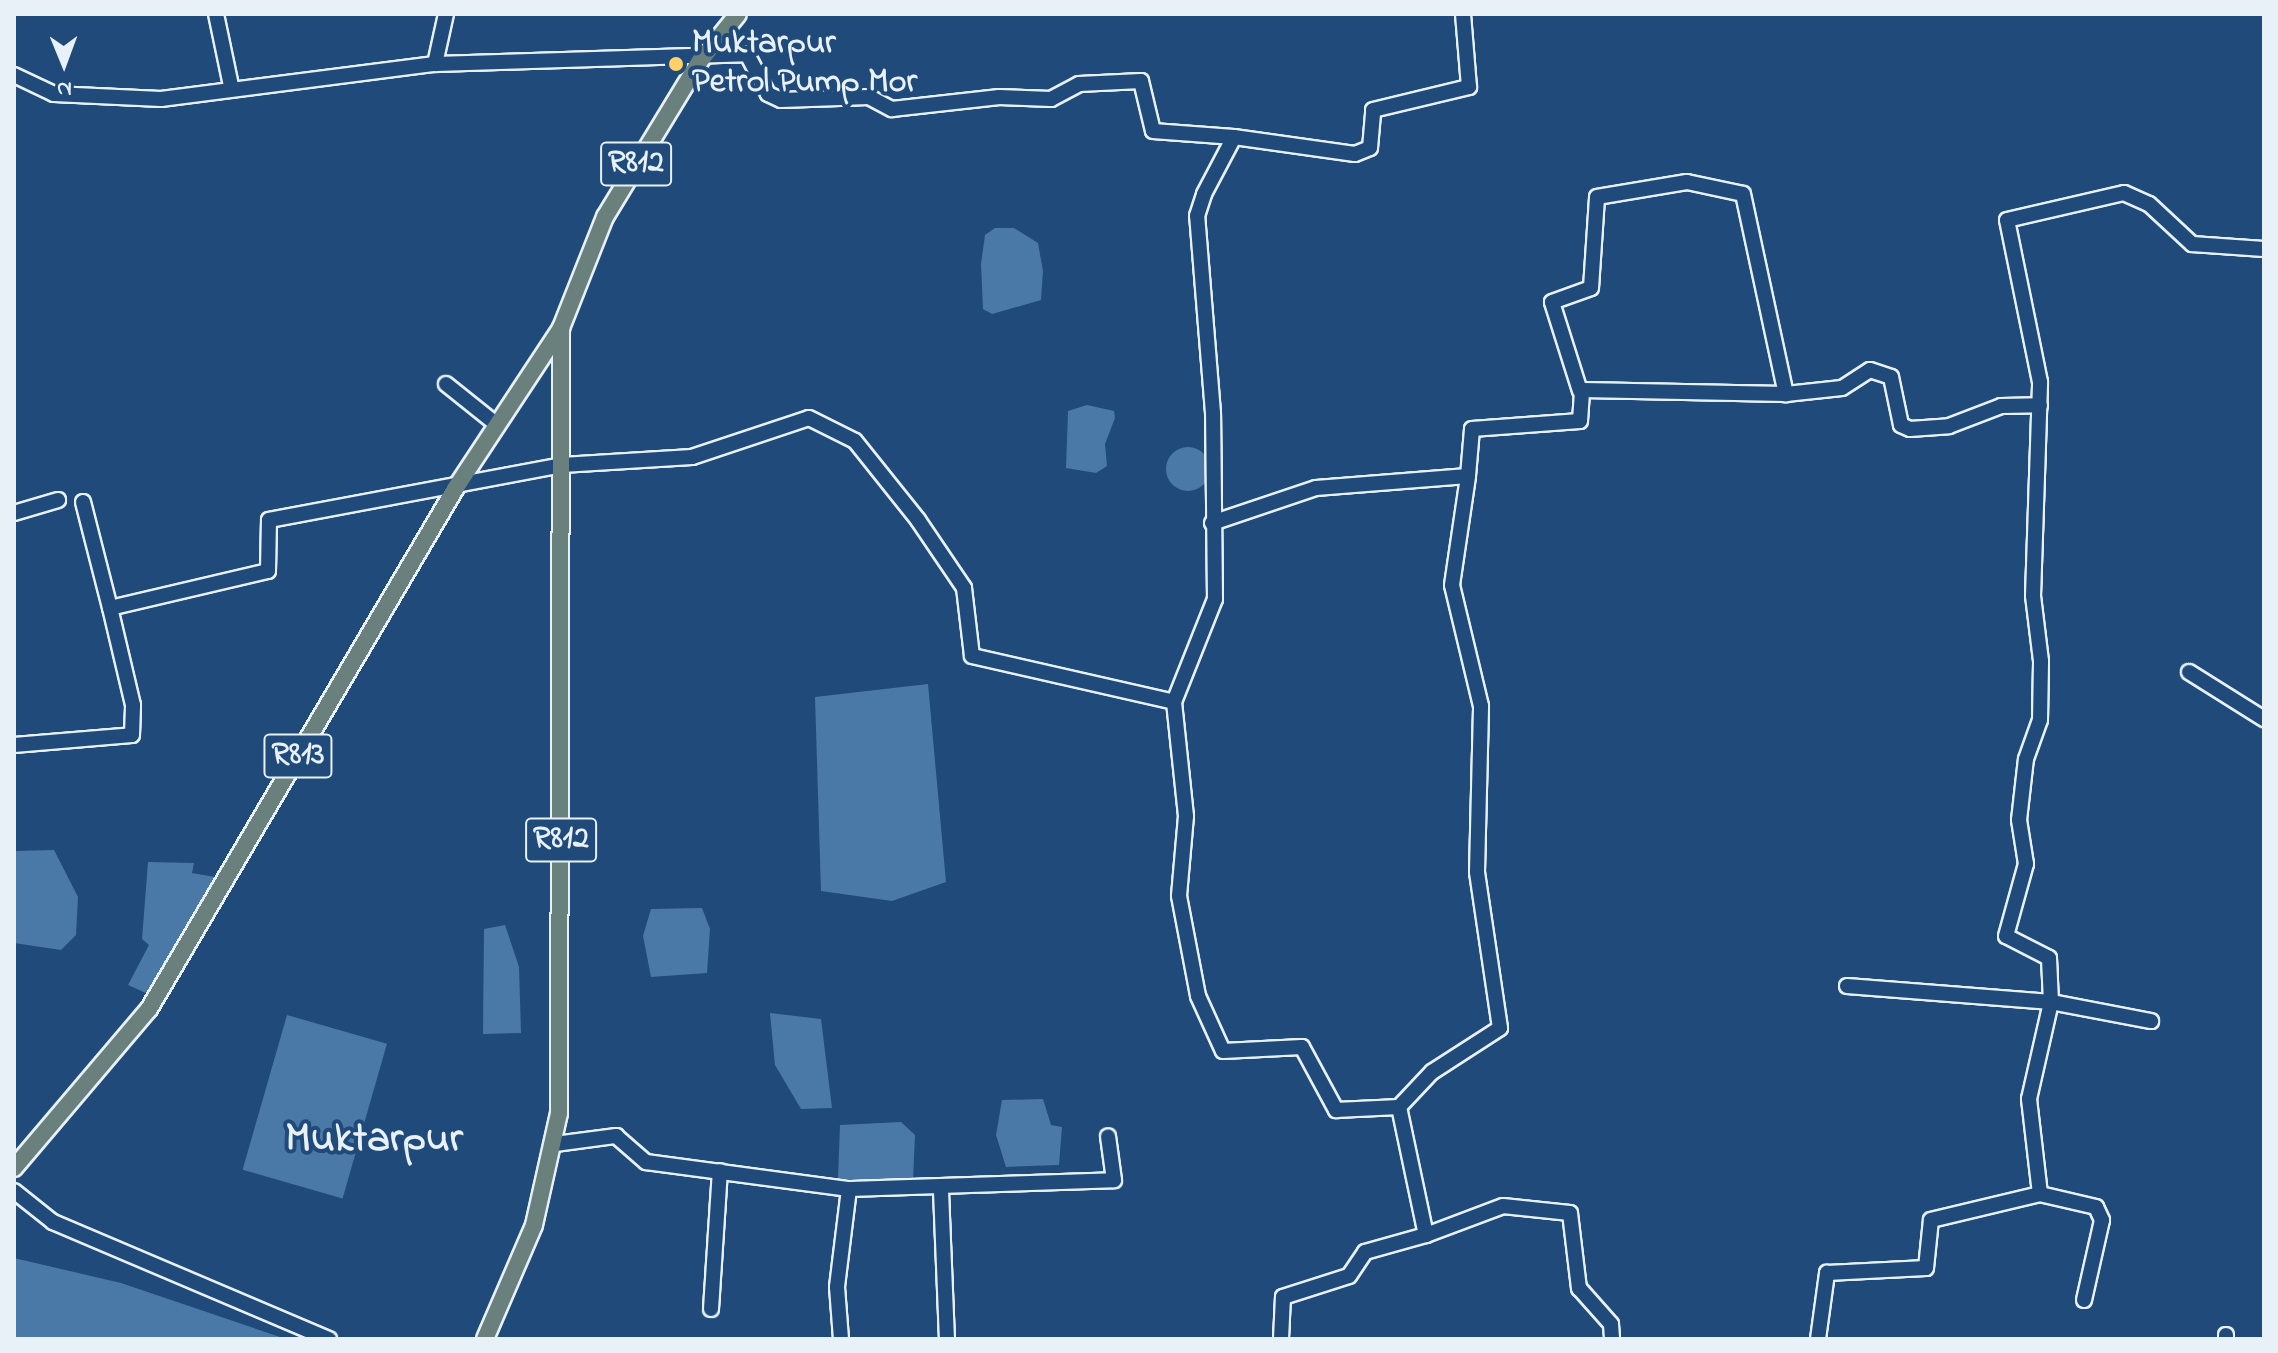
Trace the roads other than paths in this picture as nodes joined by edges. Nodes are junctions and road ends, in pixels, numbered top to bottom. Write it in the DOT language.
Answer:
graph roads {
  1 [pos="216,14"];
  2 [pos="446,14"];
  3 [pos="738,14"];
  4 [pos="1463,14"];
  5 [pos="700,61"];
  6 [pos="435,64"];
  7 [pos="14,75"];
  8 [pos="231,86"];
  9 [pos="1234,137"];
  10 [pos="2264,249"];
  11 [pos="561,328"];
  12 [pos="446,384"];
  13 [pos="1580,391"];
  14 [pos="1786,394"];
  15 [pos="2040,405"];
  16 [pos="496,424"];
  17 [pos="562,465"];
  18 [pos="1468,476"];
  19 [pos="455,489"];
  20 [pos="58,500"];
  21 [pos="83,502"];
  22 [pos="14,513"];
  23 [pos="1212,523"];
  24 [pos="110,608"];
  25 [pos="2189,672"];
  26 [pos="1174,702"];
  27 [pos="2264,719"];
  28 [pos="14,745"];
  29 [pos="1847,986"];
  30 [pos="2051,1002"];
  31 [pos="2151,1021"];
  32 [pos="1399,1107"];
  33 [pos="1108,1136"];
  34 [pos="555,1144"];
  35 [pos="14,1168"];
  36 [pos="720,1171"];
  37 [pos="849,1189"];
  38 [pos="14,1191"];
  39 [pos="941,1191"];
  40 [pos="2040,1194"];
  41 [pos="1426,1235"];
  42 [pos="2084,1300"];
  43 [pos="711,1309"];
  44 [pos="329,1339"];
  45 [pos="485,1339"];
  46 [pos="841,1339"];
  47 [pos="947,1339"];
  48 [pos="1281,1339"];
  49 [pos="1612,1339"];
  50 [pos="1818,1339"];
  1 -- 8 [label="street"];
  2 -- 6 [label="street"];
  3 -- 5 [label="main road, R812"];
  4 -- 9 [label="street"];
  5 -- 6 [label="street"];
  5 -- 9 [label="street"];
  5 -- 11 [label="main road, R812"];
  6 -- 8 [label="street"];
  7 -- 8 [label="street"];
  9 -- 23 [label="street"];
  10 -- 15 [label="street"];
  11 -- 16 [label="main road, R813"];
  11 -- 17 [label="main road, R812"];
  12 -- 16 [label="street"];
  13 -- 14 [label="street"];
  13 -- 14 [label="street"];
  13 -- 18 [label="street"];
  14 -- 15 [label="street"];
  15 -- 30 [label="street"];
  16 -- 19 [label="main road, R813"];
  17 -- 19 [label="street"];
  17 -- 26 [label="street"];
  17 -- 34 [label="main road, R812"];
  18 -- 23 [label="street"];
  18 -- 32 [label="street"];
  19 -- 24 [label="street"];
  19 -- 35 [label="main road, R813"];
  20 -- 22 [label="street"];
  21 -- 24 [label="street"];
  23 -- 26 [label="street"];
  24 -- 28 [label="street"];
  25 -- 27 [label="street"];
  26 -- 32 [label="street"];
  29 -- 30 [label="street"];
  30 -- 31 [label="street"];
  30 -- 40 [label="street"];
  32 -- 41 [label="street"];
  33 -- 39 [label="street"];
  34 -- 36 [label="street"];
  34 -- 45 [label="main road, R812"];
  36 -- 37 [label="street"];
  36 -- 43 [label="street"];
  37 -- 39 [label="street"];
  37 -- 46 [label="street"];
  38 -- 44 [label="street"];
  39 -- 47 [label="street"];
  40 -- 42 [label="street"];
  40 -- 50 [label="street"];
  41 -- 48 [label="street"];
  41 -- 49 [label="street"];
}
